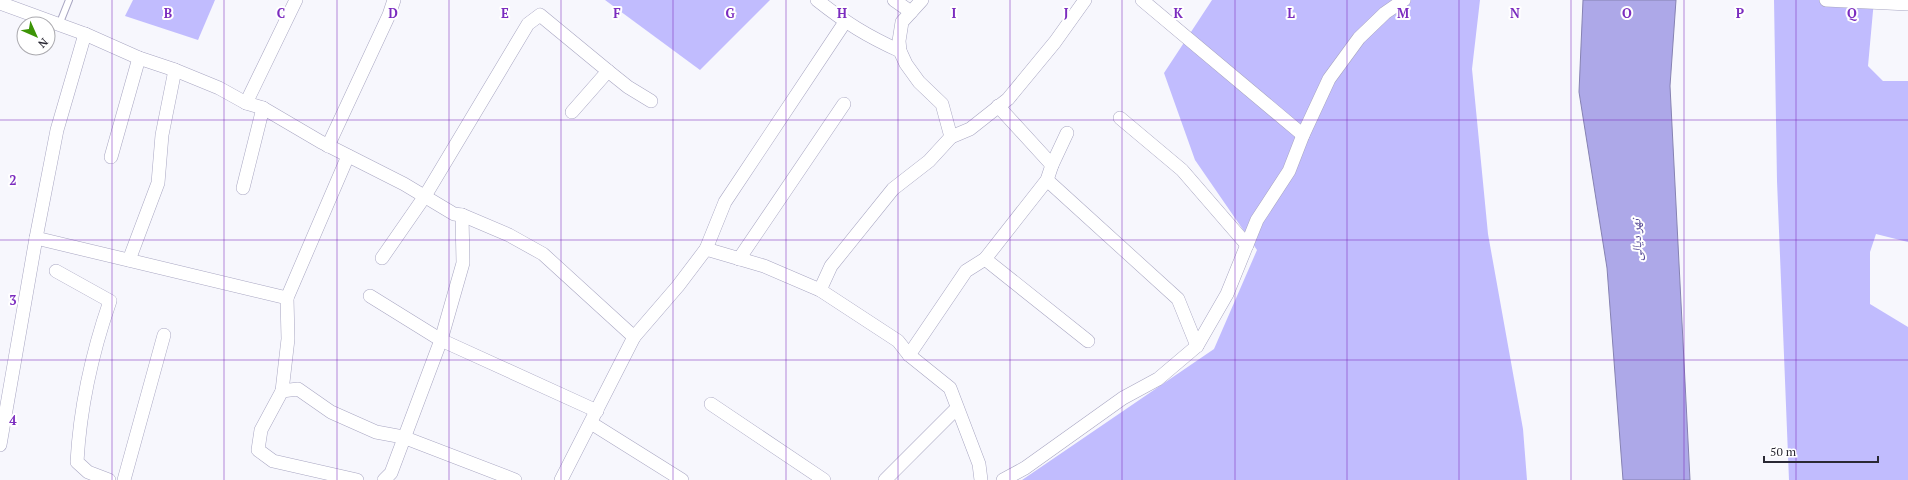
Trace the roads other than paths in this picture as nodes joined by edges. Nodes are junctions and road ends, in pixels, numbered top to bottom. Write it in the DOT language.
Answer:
graph roads {
  1 [pos="69,0"];
  2 [pos="296,0"];
  3 [pos="394,0"];
  4 [pos="817,0"];
  5 [pos="894,0"];
  6 [pos="922,0"];
  7 [pos="1085,0"];
  8 [pos="1142,0"];
  9 [pos="1404,0"];
  10 [pos="1826,0"];
  11 [pos="0,3"];
  12 [pos="1908,4"];
  13 [pos="911,12"];
  14 [pos="845,22"];
  15 [pos="59,25"];
  16 [pos="85,34"];
  17 [pos="900,51"];
  18 [pos="138,58"];
  19 [pos="175,70"];
  20 [pos="608,71"];
  21 [pos="650,101"];
  22 [pos="246,103"];
  23 [pos="844,104"];
  24 [pos="998,106"];
  25 [pos="263,108"];
  26 [pos="572,112"];
  27 [pos="1120,118"];
  28 [pos="1067,133"];
  29 [pos="1303,135"];
  30 [pos="951,137"];
  31 [pos="328,146"];
  32 [pos="348,156"];
  33 [pos="111,157"];
  34 [pos="1052,165"];
  35 [pos="1047,180"];
  36 [pos="243,188"];
  37 [pos="425,196"];
  38 [pos="462,215"];
  39 [pos="36,238"];
  40 [pos="1247,245"];
  41 [pos="706,249"];
  42 [pos="382,258"];
  43 [pos="739,259"];
  44 [pos="985,259"];
  45 [pos="129,260"];
  46 [pos="56,271"];
  47 [pos="820,290"];
  48 [pos="370,296"];
  49 [pos="287,298"];
  50 [pos="164,335"];
  51 [pos="634,337"];
  52 [pos="441,340"];
  53 [pos="1088,341"];
  54 [pos="1197,346"];
  55 [pos="909,355"];
  56 [pos="282,392"];
  57 [pos="711,404"];
  58 [pos="957,408"];
  59 [pos="597,411"];
  60 [pos="591,423"];
  61 [pos="403,438"];
  62 [pos="0,445"];
  63 [pos="109,480"];
  64 [pos="124,480"];
  65 [pos="357,480"];
  66 [pos="384,480"];
  67 [pos="515,480"];
  68 [pos="561,480"];
  69 [pos="682,480"];
  70 [pos="824,480"];
  71 [pos="885,480"];
  72 [pos="981,480"];
  73 [pos="1003,480"];
  1 -- 15 [label="lane"];
  2 -- 22 [label="street"];
  3 -- 31 [label="street"];
  4 -- 14 [label="street"];
  5 -- 13 [label="street"];
  6 -- 13 [label="street"];
  7 -- 24 [label="street"];
  8 -- 29 [label="street"];
  9 -- 29 [label="street"];
  10 -- 12 [label="street"];
  11 -- 15 [label="street"];
  13 -- 17 [label="street"];
  14 -- 17 [label="street"];
  14 -- 41 [label="street"];
  15 -- 16 [label="street"];
  16 -- 18 [label="street"];
  16 -- 39 [label="street"];
  17 -- 30 [label="street"];
  18 -- 19 [label="street"];
  18 -- 33 [label="street"];
  19 -- 22 [label="street"];
  19 -- 45 [label="street"];
  20 -- 21 [label="street"];
  20 -- 26 [label="street"];
  20 -- 37 [label="street"];
  22 -- 25 [label="street"];
  23 -- 43 [label="street"];
  24 -- 30 [label="street"];
  24 -- 34 [label="street"];
  25 -- 31 [label="street"];
  25 -- 36 [label="street"];
  27 -- 40 [label="street"];
  28 -- 34 [label="street"];
  29 -- 40 [label="street"];
  30 -- 47 [label="street"];
  31 -- 32 [label="street"];
  32 -- 37 [label="street"];
  32 -- 49 [label="street"];
  34 -- 35 [label="street"];
  35 -- 44 [label="street"];
  35 -- 54 [label="street"];
  37 -- 38 [label="street"];
  37 -- 42 [label="street"];
  38 -- 51 [label="street"];
  38 -- 52 [label="street"];
  39 -- 45 [label="street"];
  39 -- 62 [label="street"];
  40 -- 54 [label="street"];
  41 -- 43 [label="street"];
  41 -- 51 [label="street"];
  43 -- 47 [label="street"];
  44 -- 53 [label="street"];
  44 -- 55 [label="street"];
  45 -- 49 [label="street"];
  46 -- 63 [label="street"];
  47 -- 55 [label="street"];
  48 -- 52 [label="street"];
  49 -- 56 [label="street"];
  50 -- 64 [label="street"];
  51 -- 59 [label="street"];
  52 -- 59 [label="street"];
  52 -- 61 [label="street"];
  54 -- 73 [label="street"];
  55 -- 58 [label="street"];
  56 -- 61 [label="street"];
  56 -- 65 [label="street"];
  57 -- 70 [label="street"];
  58 -- 71 [label="street"];
  58 -- 72 [label="street"];
  59 -- 60 [label="street"];
  60 -- 68 [label="street"];
  60 -- 69 [label="street"];
  61 -- 66 [label="street"];
  61 -- 67 [label="street"];
}
